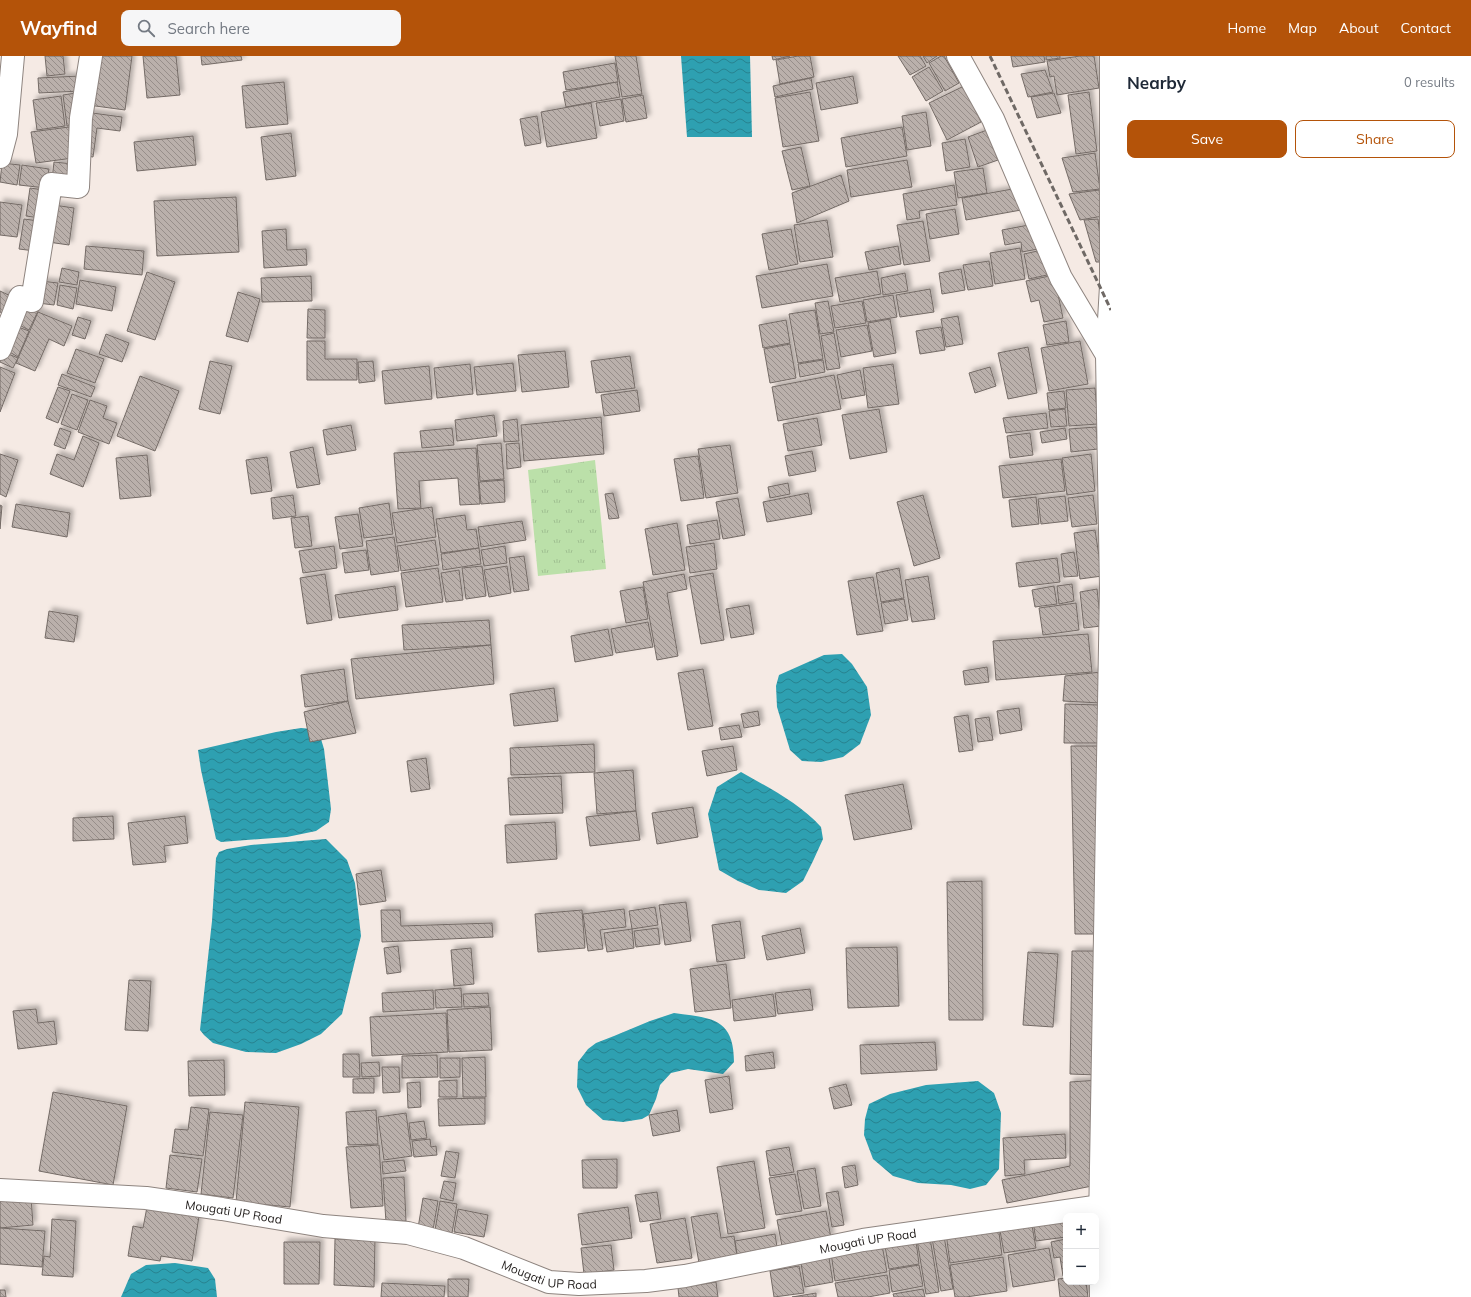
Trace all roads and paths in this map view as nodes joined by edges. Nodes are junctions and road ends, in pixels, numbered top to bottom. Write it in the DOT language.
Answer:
graph roads {
  1 [pos="13,56"];
  2 [pos="91,56"];
  3 [pos="958,56"];
  4 [pos="1110,56"];
  5 [pos="0,157"];
  6 [pos="1111,287"];
  7 [pos="0,349"];
  8 [pos="1107,355"];
  9 [pos="0,1190"];
  10 [pos="1101,1206"];
  11 [pos="1101,1297"];
  1 -- 5 [label="street"];
  2 -- 7 [label="street"];
  3 -- 8 [label="street"];
  4 -- 6 [label="street"];
  6 -- 8 [label="street"];
  8 -- 10 [label="street"];
  9 -- 10 [label="street, Mougati UP Road"];
  10 -- 11 [label="street"];
}
